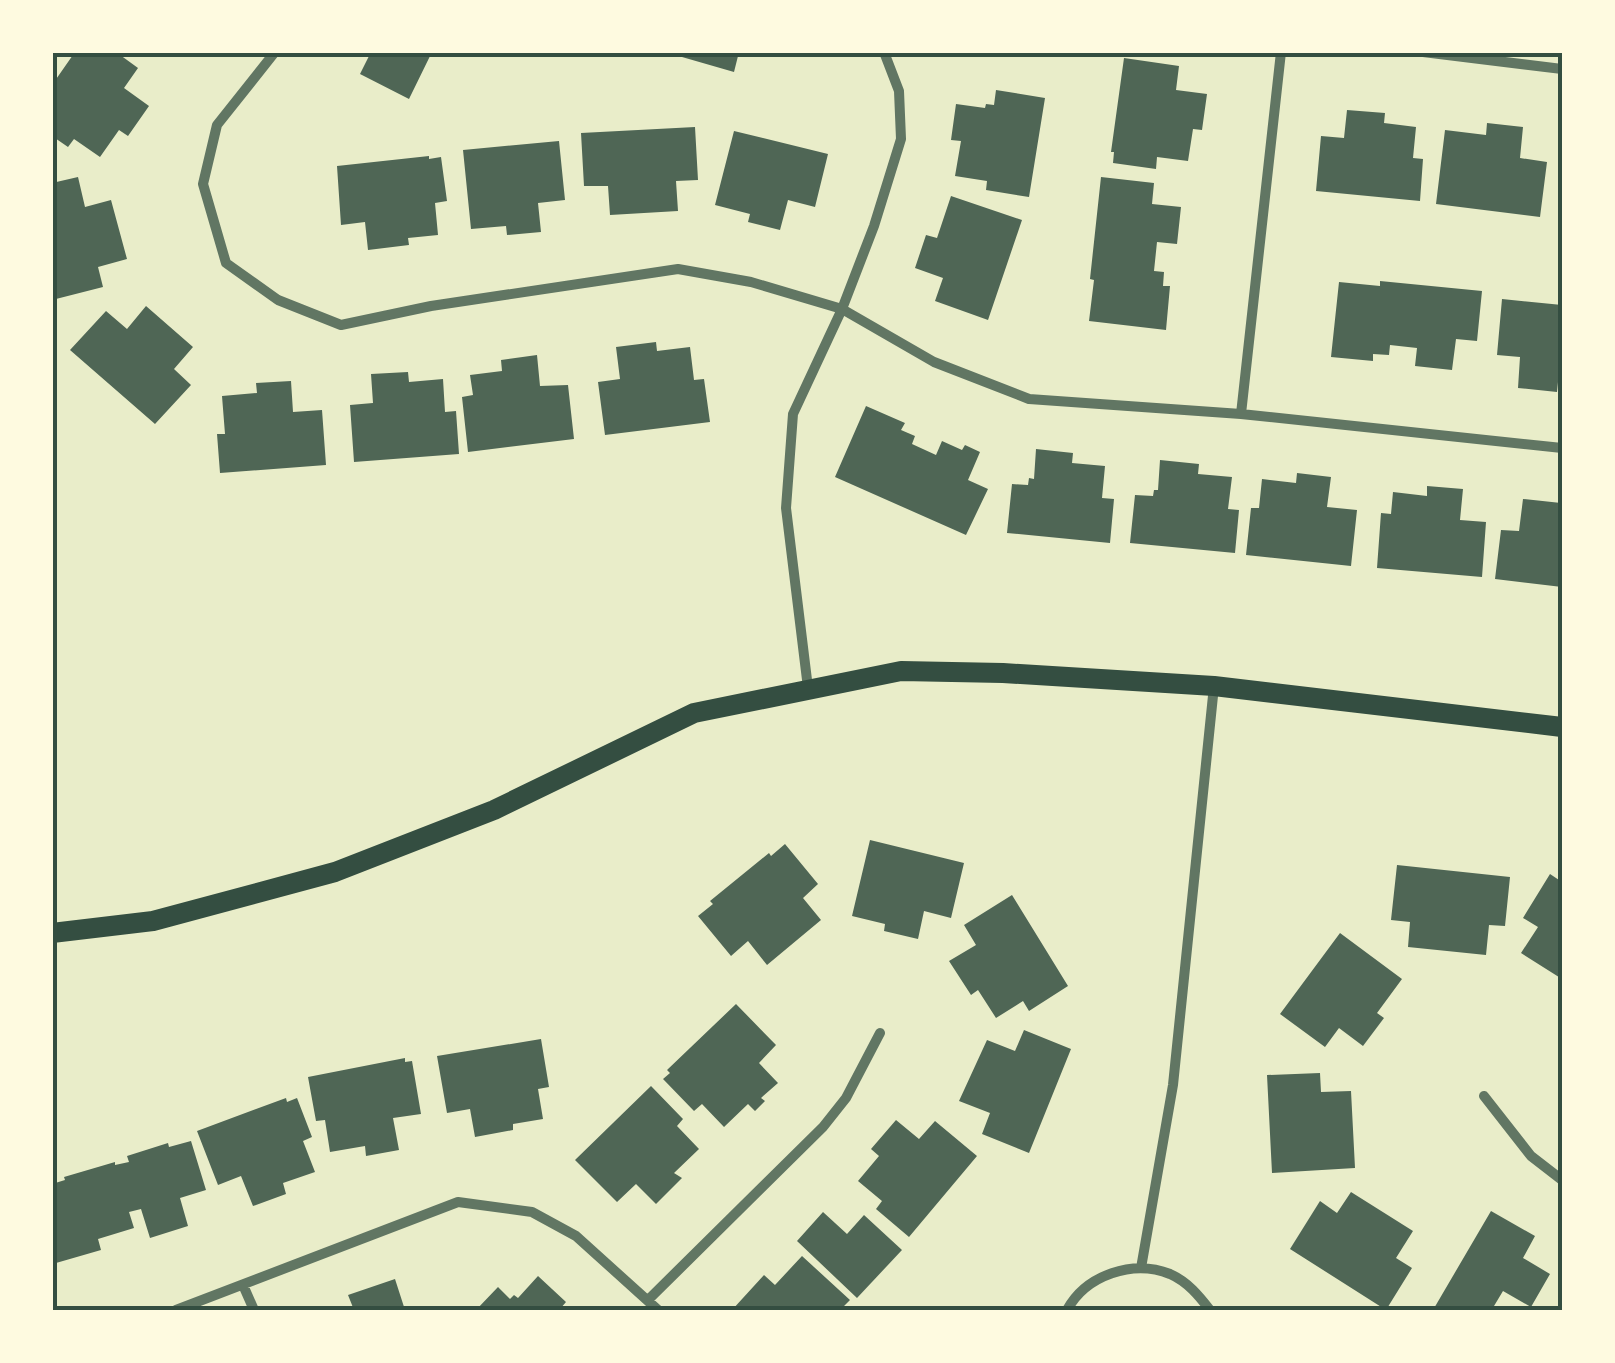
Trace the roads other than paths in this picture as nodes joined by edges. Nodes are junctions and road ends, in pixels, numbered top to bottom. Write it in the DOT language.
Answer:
graph roads {
  1 [pos="274,52"];
  2 [pos="884,52"];
  3 [pos="1281,52"];
  4 [pos="1423,52"];
  5 [pos="1562,69"];
  6 [pos="842,309"];
  7 [pos="1241,414"];
  8 [pos="1562,448"];
  9 [pos="1214,686"];
  10 [pos="808,688"];
  11 [pos="1562,727"];
  12 [pos="52,934"];
  13 [pos="880,1033"];
  14 [pos="1484,1096"];
  15 [pos="1562,1180"];
  16 [pos="1141,1268"];
  17 [pos="244,1285"];
  18 [pos="648,1300"];
  19 [pos="176,1310"];
  20 [pos="254,1310"];
  21 [pos="658,1310"];
  22 [pos="1067,1310"];
  23 [pos="1210,1310"];
  1 -- 6 [label="street"];
  2 -- 6 [label="street"];
  3 -- 7 [label="street"];
  4 -- 5 [label="street"];
  6 -- 7 [label="street"];
  6 -- 10 [label="street"];
  7 -- 8 [label="street"];
  9 -- 10 [label="main road"];
  9 -- 11 [label="main road"];
  9 -- 16 [label="street"];
  10 -- 12 [label="main road"];
  13 -- 18 [label="street"];
  14 -- 15 [label="street"];
  16 -- 22 [label="street"];
  16 -- 23 [label="street"];
  17 -- 18 [label="street"];
  17 -- 19 [label="street"];
  17 -- 20 [label="street"];
  18 -- 21 [label="street"];
}
